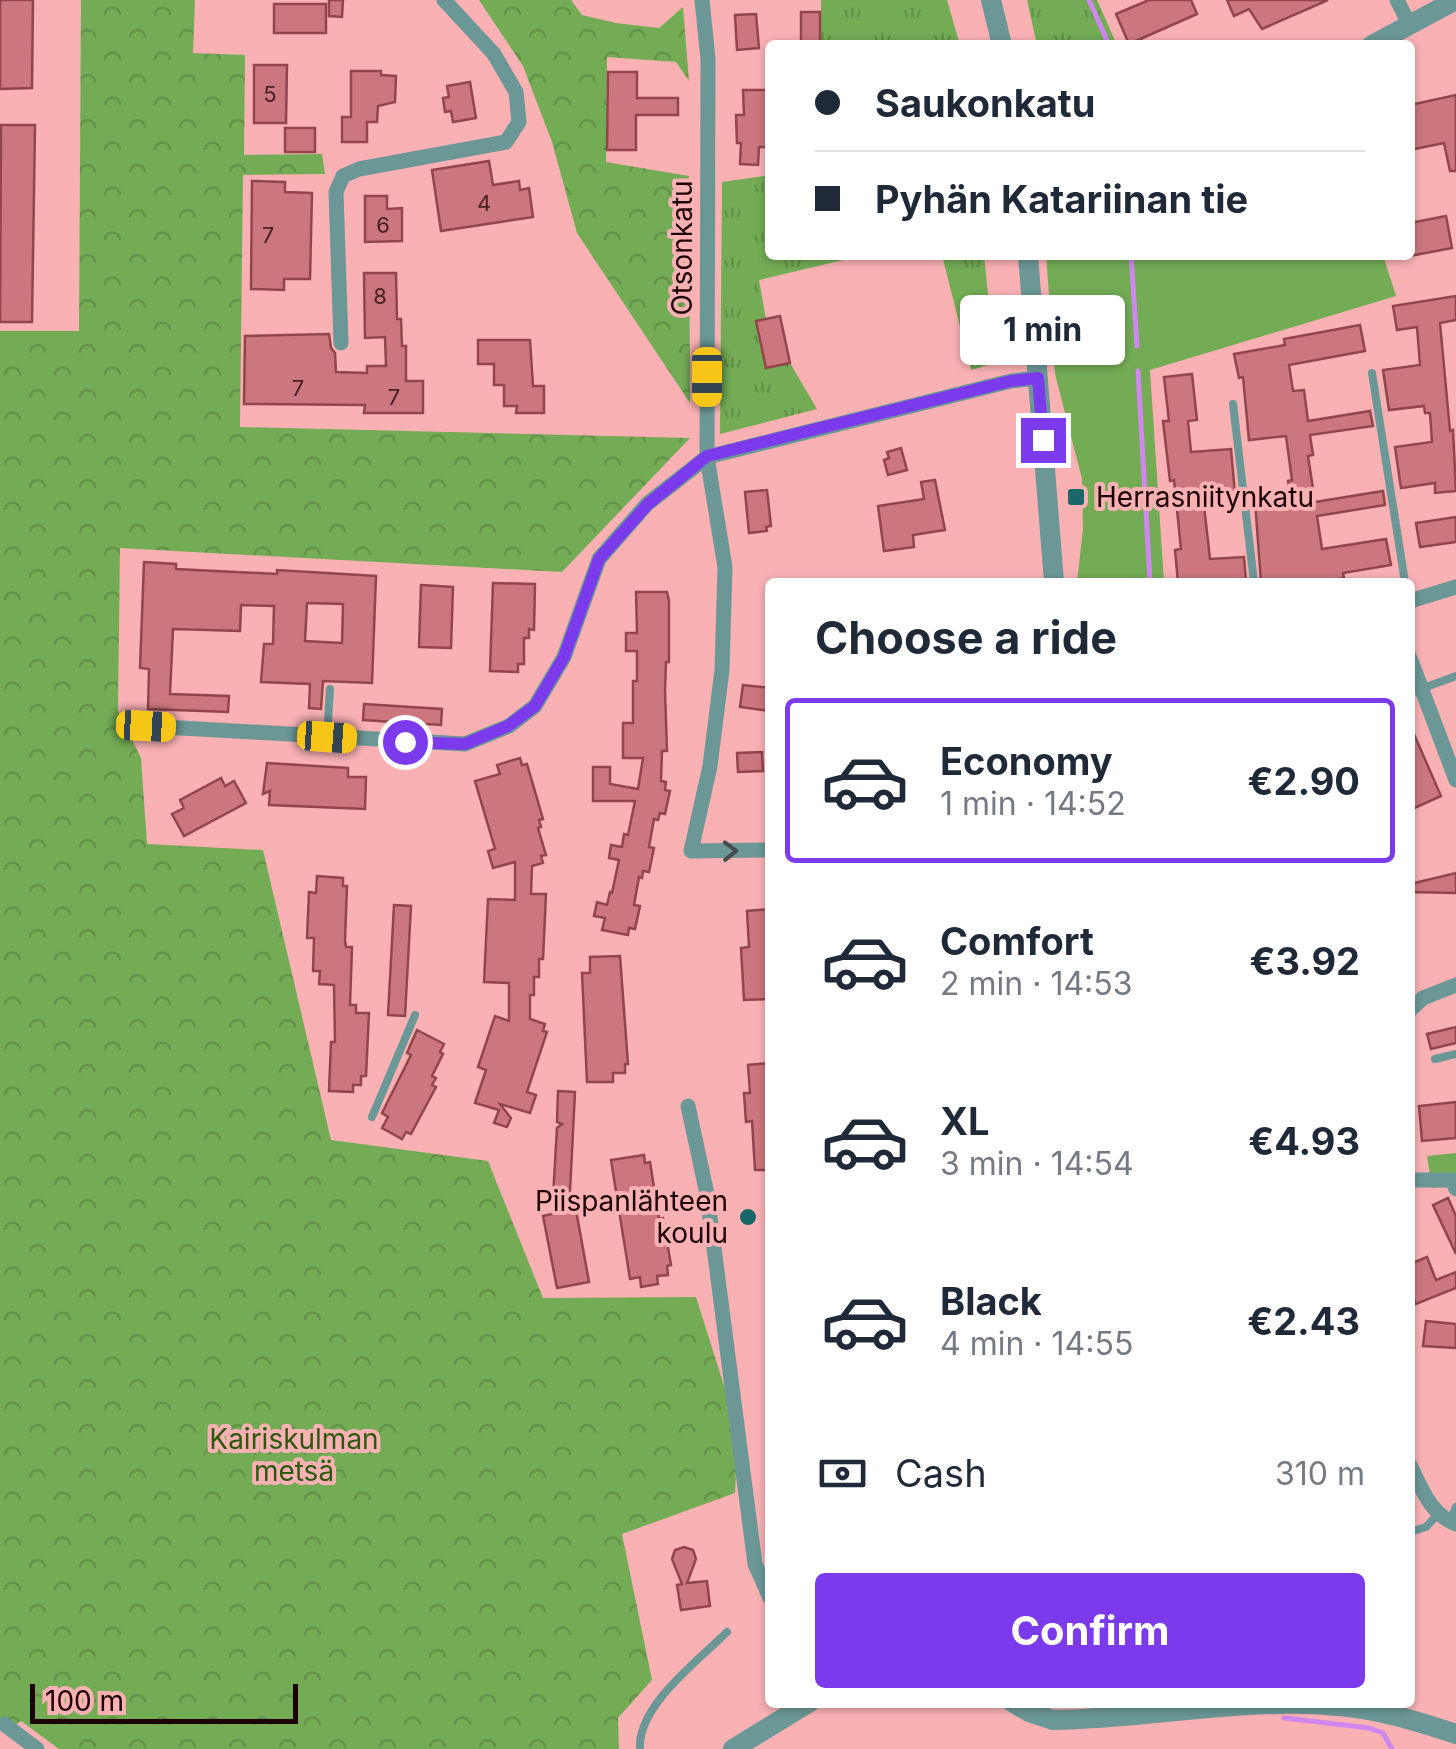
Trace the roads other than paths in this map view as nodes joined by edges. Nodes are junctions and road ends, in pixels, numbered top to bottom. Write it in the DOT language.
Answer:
graph roads {
  1 [pos="444,0"];
  2 [pos="702,0"];
  3 [pos="991,0"];
  4 [pos="1397,0"];
  5 [pos="1456,0"];
  6 [pos="1410,26"];
  7 [pos="1001,40"];
  8 [pos="1382,40"];
  9 [pos="1028,260"];
  10 [pos="341,343"];
  11 [pos="1372,373"];
  12 [pos="1038,378"];
  13 [pos="1232,404"];
  14 [pos="707,456"];
  15 [pos="1054,578"];
  16 [pos="1254,578"];
  17 [pos="1404,578"];
  18 [pos="1456,587"];
  19 [pos="1415,599"];
  20 [pos="1456,676"];
  21 [pos="330,689"];
  22 [pos="1416,690"];
  23 [pos="146,726"];
  24 [pos="327,737"];
  25 [pos="1456,780"];
  26 [pos="765,850"];
  27 [pos="1456,985"];
  28 [pos="1415,1005"];
  29 [pos="415,1015"];
  30 [pos="1456,1054"];
  31 [pos="1435,1058"];
  32 [pos="688,1106"];
  33 [pos="372,1118"];
  34 [pos="1415,1180"];
  35 [pos="1455,1183"];
  36 [pos="1415,1472"];
  37 [pos="1450,1517"];
  38 [pos="1415,1530"];
  39 [pos="765,1586"];
  40 [pos="727,1632"];
  41 [pos="800,1708"];
  42 [pos="1026,1708"];
  43 [pos="1171,1708"];
  44 [pos="1350,1708"];
  45 [pos="2,1725"];
  46 [pos="1456,1734"];
  47 [pos="37,1749"];
  48 [pos="640,1749"];
  49 [pos="733,1749"];
  1 -- 10 [label="street"];
  2 -- 14 [label="street, Otsonkatu"];
  3 -- 7 [label="street"];
  4 -- 6 [label="street"];
  5 -- 6 [label="street"];
  6 -- 8 [label="street"];
  9 -- 12 [label="street"];
  11 -- 17 [label="lane"];
  12 -- 14 [label="street"];
  12 -- 15 [label="street"];
  13 -- 16 [label="lane"];
  14 -- 24 [label="street"];
  14 -- 26 [label="street, Otsonkatu, one-way"];
  18 -- 19 [label="street"];
  20 -- 22 [label="lane"];
  21 -- 24 [label="lane"];
  22 -- 25 [label="street"];
  23 -- 24 [label="street"];
  27 -- 28 [label="street"];
  29 -- 33 [label="lane"];
  30 -- 31 [label="lane"];
  32 -- 39 [label="street"];
  34 -- 35 [label="street"];
  36 -- 37 [label="street"];
  37 -- 38 [label="lane"];
  40 -- 48 [label="lane"];
  41 -- 49 [label="street"];
  42 -- 43 [label="street"];
  44 -- 46 [label="street"];
  45 -- 47 [label="street"];
}
